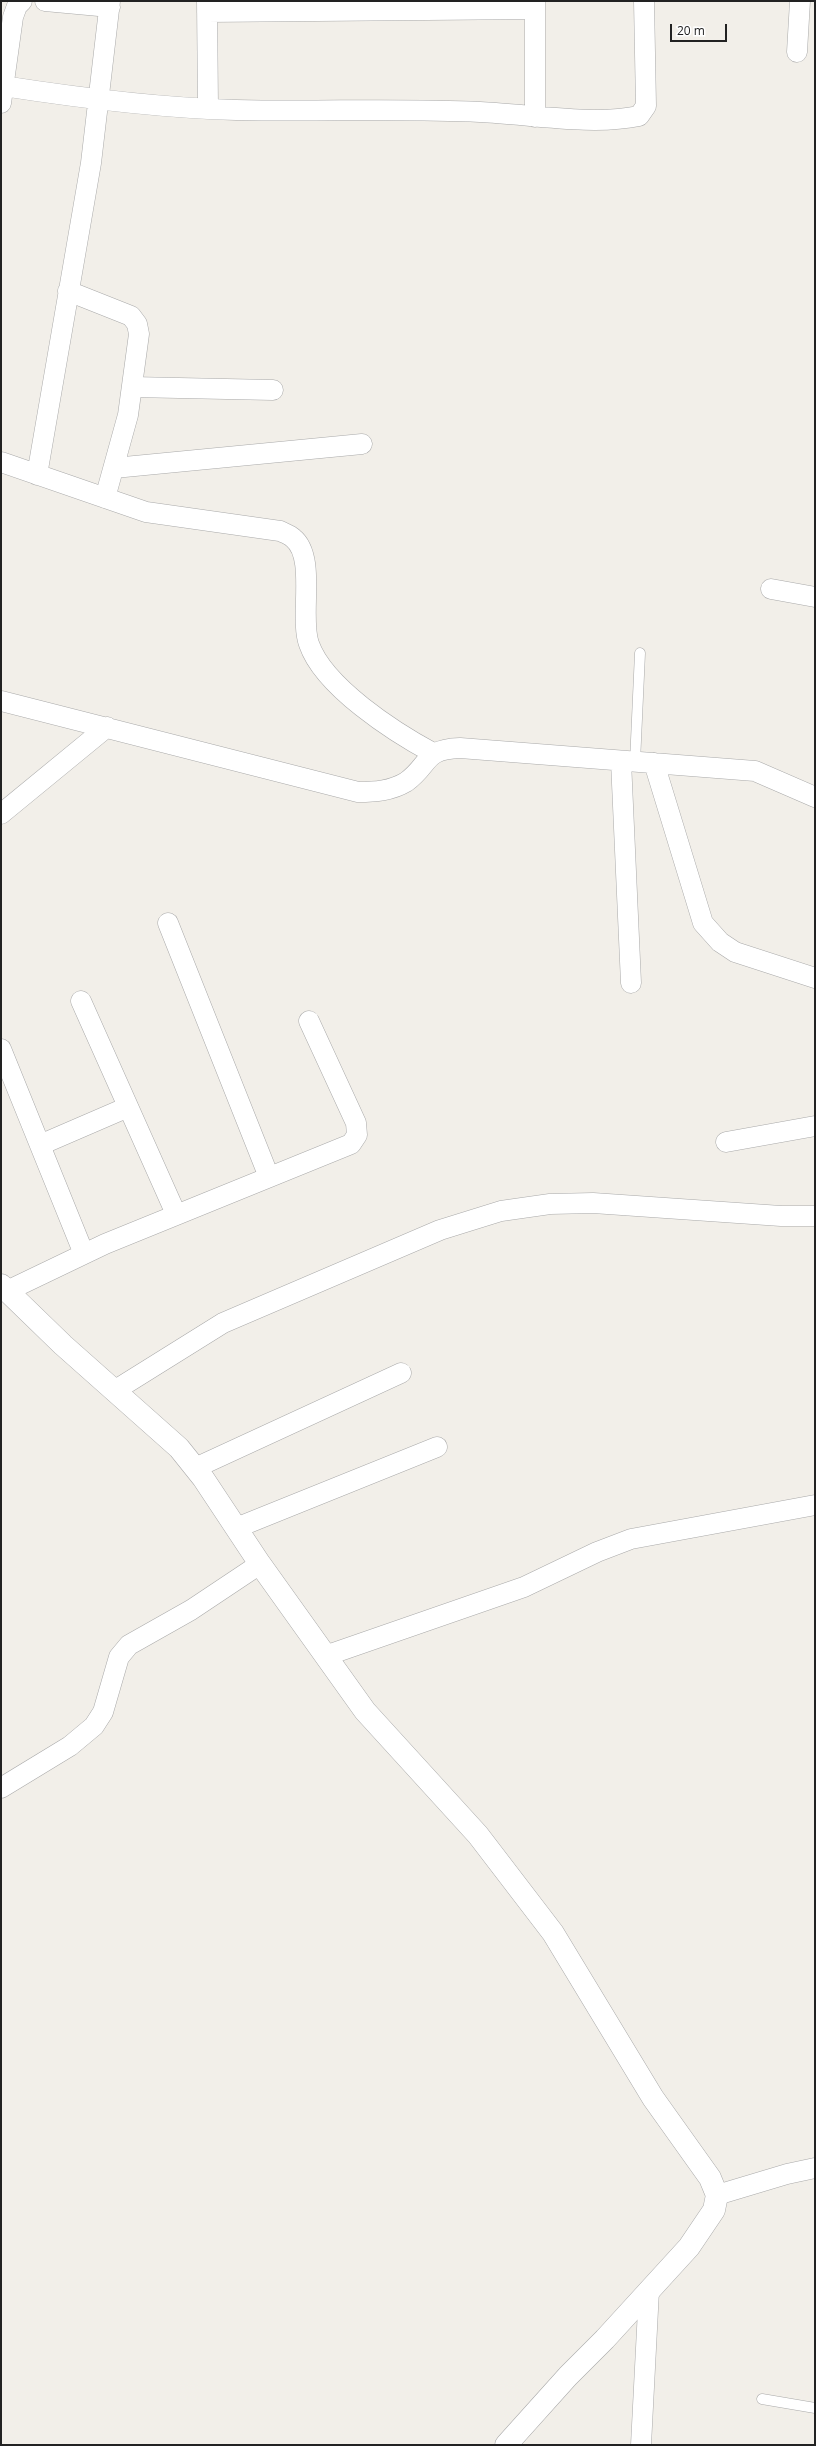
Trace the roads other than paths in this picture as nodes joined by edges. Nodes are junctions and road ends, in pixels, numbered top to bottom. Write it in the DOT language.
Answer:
graph roads {
  1 [pos="22,1"];
  2 [pos="45,1"];
  3 [pos="644,1"];
  4 [pos="800,1"];
  5 [pos="110,4"];
  6 [pos="535,5"];
  7 [pos="207,7"];
  8 [pos="797,52"];
  9 [pos="2,94"];
  10 [pos="99,100"];
  11 [pos="208,108"];
  12 [pos="535,117"];
  13 [pos="68,291"];
  14 [pos="132,387"];
  15 [pos="273,390"];
  16 [pos="362,444"];
  17 [pos="1,462"];
  18 [pos="114,468"];
  19 [pos="37,475"];
  20 [pos="104,498"];
  21 [pos="771,589"];
  22 [pos="815,597"];
  23 [pos="640,653"];
  24 [pos="1,701"];
  25 [pos="107,727"];
  26 [pos="432,753"];
  27 [pos="637,762"];
  28 [pos="815,797"];
  29 [pos="1,814"];
  30 [pos="168,923"];
  31 [pos="815,978"];
  32 [pos="631,982"];
  33 [pos="81,1001"];
  34 [pos="309,1021"];
  35 [pos="1,1049"];
  36 [pos="128,1108"];
  37 [pos="815,1126"];
  38 [pos="726,1142"];
  39 [pos="40,1145"];
  40 [pos="269,1176"];
  41 [pos="176,1214"];
  42 [pos="815,1216"];
  43 [pos="84,1254"];
  44 [pos="4,1288"];
  45 [pos="401,1372"];
  46 [pos="114,1391"];
  47 [pos="437,1447"];
  48 [pos="195,1468"];
  49 [pos="815,1505"];
  50 [pos="236,1528"];
  51 [pos="260,1564"];
  52 [pos="325,1656"];
  53 [pos="1,1788"];
  54 [pos="815,2168"];
  55 [pos="717,2195"];
  56 [pos="649,2290"];
  57 [pos="762,2398"];
  58 [pos="815,2408"];
  59 [pos="506,2445"];
  60 [pos="641,2445"];
  1 -- 9 [label="street"];
  2 -- 5 [label="street"];
  3 -- 12 [label="street"];
  4 -- 8 [label="street"];
  5 -- 10 [label="street"];
  6 -- 7 [label="street"];
  6 -- 12 [label="street"];
  7 -- 11 [label="street"];
  9 -- 10 [label="street"];
  10 -- 11 [label="street"];
  10 -- 13 [label="street"];
  11 -- 12 [label="street"];
  13 -- 14 [label="street"];
  13 -- 19 [label="street"];
  14 -- 15 [label="street"];
  14 -- 18 [label="street"];
  16 -- 18 [label="street"];
  17 -- 19 [label="street"];
  18 -- 20 [label="street"];
  19 -- 20 [label="street"];
  20 -- 26 [label="street"];
  21 -- 22 [label="street"];
  23 -- 27 [label="lane"];
  24 -- 25 [label="street"];
  25 -- 26 [label="street"];
  25 -- 29 [label="street"];
  26 -- 27 [label="street"];
  27 -- 28 [label="street"];
  27 -- 31 [label="street"];
  27 -- 32 [label="street"];
  30 -- 40 [label="street"];
  33 -- 36 [label="street"];
  34 -- 40 [label="street"];
  35 -- 39 [label="street"];
  36 -- 39 [label="street"];
  36 -- 41 [label="street"];
  37 -- 38 [label="street"];
  39 -- 43 [label="street"];
  40 -- 41 [label="street"];
  41 -- 43 [label="street"];
  42 -- 46 [label="street"];
  43 -- 44 [label="street"];
  44 -- 46 [label="street"];
  45 -- 48 [label="street"];
  46 -- 48 [label="street"];
  47 -- 50 [label="street"];
  48 -- 50 [label="street"];
  49 -- 52 [label="street"];
  50 -- 51 [label="street"];
  51 -- 52 [label="street"];
  51 -- 53 [label="street"];
  52 -- 55 [label="street"];
  54 -- 55 [label="street"];
  55 -- 56 [label="street"];
  56 -- 59 [label="street"];
  56 -- 60 [label="street"];
  57 -- 58 [label="lane"];
}
